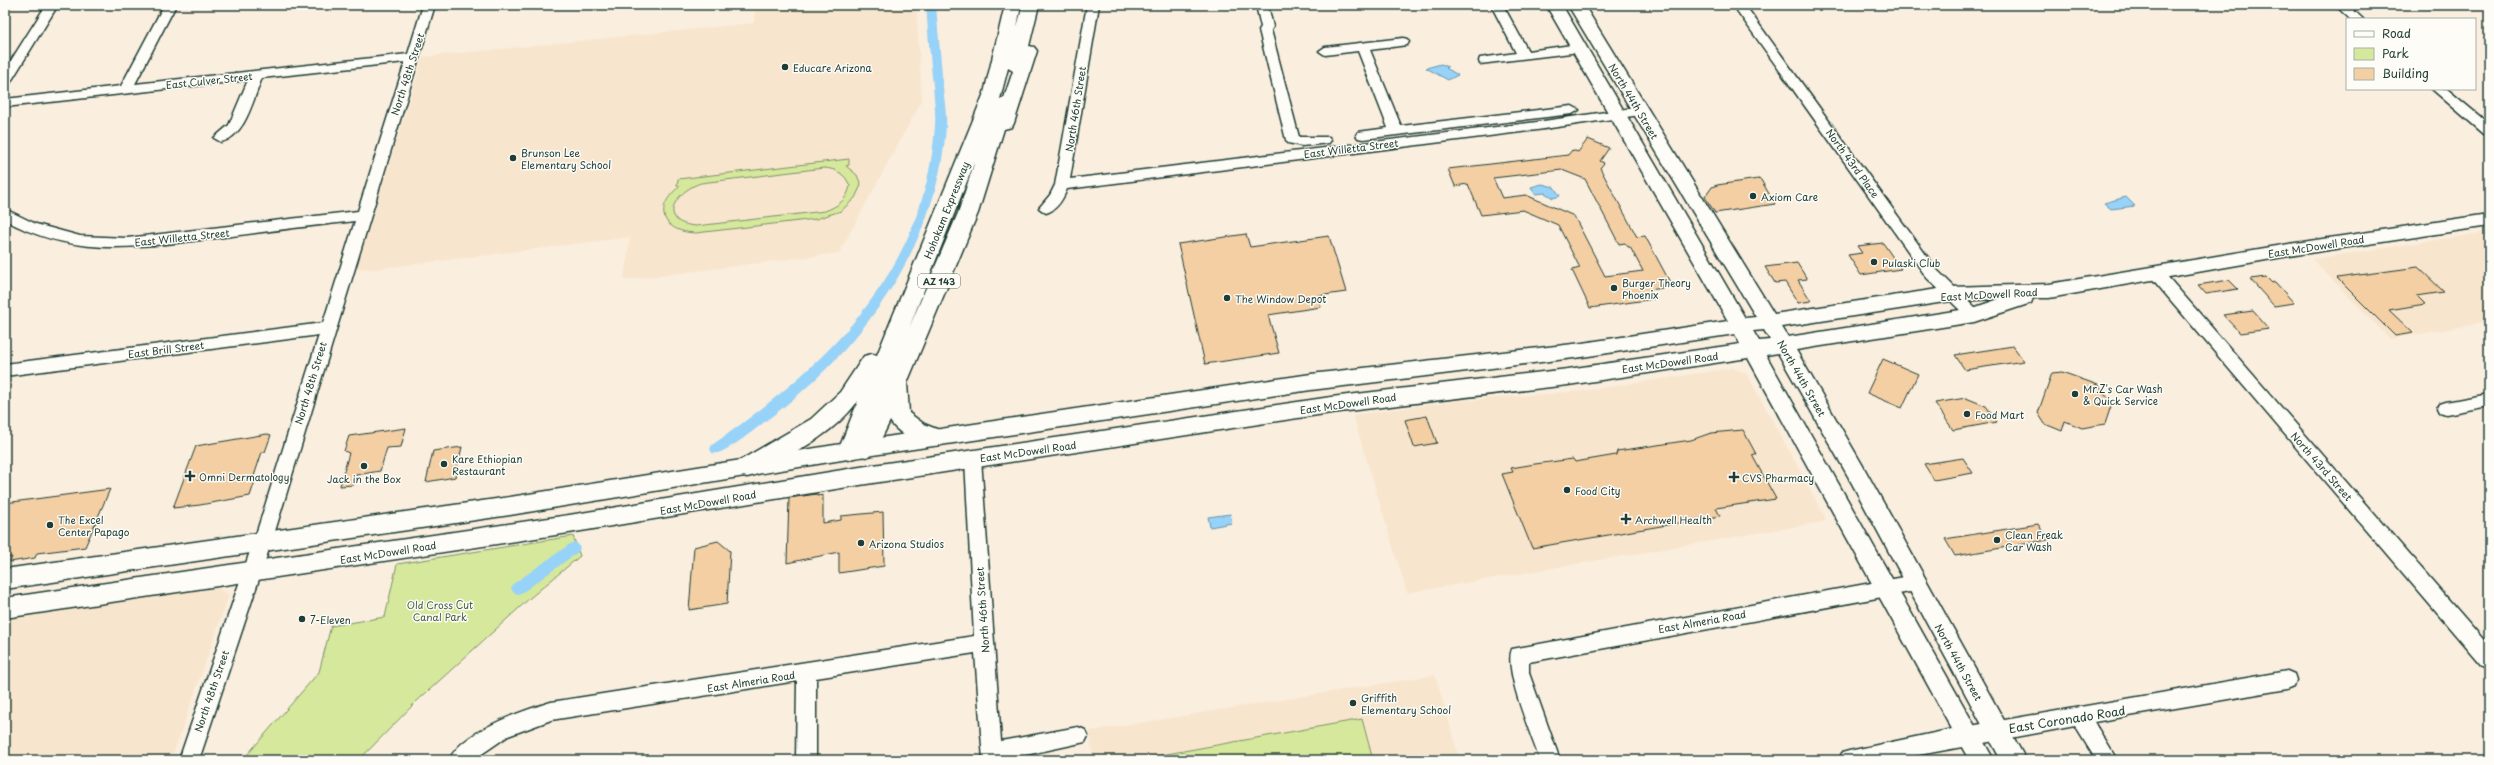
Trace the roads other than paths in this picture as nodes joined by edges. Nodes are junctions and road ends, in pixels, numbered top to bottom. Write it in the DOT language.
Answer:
graph roads {
  1 [pos="52,5"];
  2 [pos="170,5"];
  3 [pos="429,5"];
  4 [pos="1000,5"];
  5 [pos="1013,5"];
  6 [pos="1031,5"];
  7 [pos="1044,5"];
  8 [pos="1093,5"];
  9 [pos="1262,5"];
  10 [pos="1497,5"];
  11 [pos="1554,5"];
  12 [pos="1576,5"];
  13 [pos="1739,5"];
  14 [pos="2341,5"];
  15 [pos="2356,18"];
  16 [pos="1403,42"];
  17 [pos="1363,47"];
  18 [pos="1579,48"];
  19 [pos="1325,51"];
  20 [pos="1524,56"];
  21 [pos="413,57"];
  22 [pos="1485,61"];
  23 [pos="257,74"];
  24 [pos="5,80"];
  25 [pos="126,89"];
  26 [pos="2440,90"];
  27 [pos="5,103"];
  28 [pos="1614,110"];
  29 [pos="1640,111"];
  30 [pos="1396,131"];
  31 [pos="2489,132"];
  32 [pos="221,138"];
  33 [pos="975,140"];
  34 [pos="1062,185"];
  35 [pos="978,187"];
  36 [pos="1046,208"];
  37 [pos="5,214"];
  38 [pos="363,215"];
  39 [pos="2489,220"];
  40 [pos="2155,272"];
  41 [pos="2049,290"];
  42 [pos="1950,294"];
  43 [pos="909,301"];
  44 [pos="1974,315"];
  45 [pos="1770,322"];
  46 [pos="1740,327"];
  47 [pos="327,328"];
  48 [pos="1783,345"];
  49 [pos="1753,350"];
  50 [pos="1430,368"];
  51 [pos="5,370"];
  52 [pos="1396,371"];
  53 [pos="900,375"];
  54 [pos="1442,392"];
  55 [pos="1404,396"];
  56 [pos="2489,400"];
  57 [pos="1187,401"];
  58 [pos="2446,408"];
  59 [pos="1066,419"];
  60 [pos="1041,422"];
  61 [pos="1213,423"];
  62 [pos="936,438"];
  63 [pos="1074,444"];
  64 [pos="857,450"];
  65 [pos="973,459"];
  66 [pos="747,468"];
  67 [pos="853,478"];
  68 [pos="510,506"];
  69 [pos="505,534"];
  70 [pos="262,542"];
  71 [pos="252,573"];
  72 [pos="5,579"];
  73 [pos="1915,583"];
  74 [pos="1885,589"];
  75 [pos="5,608"];
  76 [pos="984,643"];
  77 [pos="2489,660"];
  78 [pos="807,672"];
  79 [pos="2287,680"];
  80 [pos="2080,718"];
  81 [pos="1996,730"];
  82 [pos="1968,735"];
  83 [pos="1078,736"];
  84 [pos="993,756"];
  85 [pos="189,760"];
  86 [pos="459,760"];
  87 [pos="806,760"];
  88 [pos="1550,760"];
  89 [pos="1849,760"];
  90 [pos="1982,760"];
  91 [pos="2014,760"];
  92 [pos="2107,760"];
  1 -- 24 [label="street"];
  2 -- 25 [label="street"];
  3 -- 21 [label="street, North 48th Street"];
  4 -- 33 [label="highway"];
  5 -- 33 [label="highway, Hohokam Expressway / AZ 143"];
  6 -- 35 [label="highway, Hohokam Expressway / AZ 143"];
  7 -- 35 [label="highway"];
  8 -- 34 [label="street, North 46th Street"];
  9 -- 30 [label="street"];
  10 -- 20 [label="street"];
  11 -- 18 [label="main road, North 44th Street"];
  12 -- 29 [label="main road, North 44th Street"];
  13 -- 42 [label="street, North 43rd Place"];
  14 -- 15 [label="street"];
  16 -- 17 [label="street"];
  17 -- 19 [label="street"];
  17 -- 30 [label="street"];
  18 -- 20 [label="street"];
  18 -- 28 [label="main road, North 44th Street"];
  20 -- 22 [label="street"];
  21 -- 23 [label="street, East Culver Street"];
  21 -- 38 [label="street, North 48th Street"];
  23 -- 25 [label="street, East Culver Street"];
  23 -- 32 [label="street"];
  25 -- 27 [label="street, East Culver Street"];
  26 -- 31 [label="street"];
  28 -- 29 [label="street, East Willetta Street"];
  28 -- 30 [label="street"];
  28 -- 34 [label="street, East Willetta Street"];
  28 -- 46 [label="main road, North 44th Street"];
  29 -- 45 [label="main road, North 44th Street"];
  33 -- 43 [label="highway, Hohokam Expressway / AZ 143"];
  34 -- 36 [label="street, North 46th Street"];
  35 -- 53 [label="highway, Hohokam Expressway / AZ 143"];
  37 -- 38 [label="street, East Willetta Street"];
  38 -- 47 [label="street, North 48th Street"];
  39 -- 40 [label="main road, East McDowell Road"];
  40 -- 41 [label="main road, East McDowell Road"];
  40 -- 77 [label="street, North 43rd Street"];
  41 -- 42 [label="main road, East McDowell Road"];
  41 -- 44 [label="main road, East McDowell Road"];
  42 -- 44 [label="street, North 43rd Place"];
  42 -- 45 [label="main road, East McDowell Road"];
  43 -- 64 [label="highway, Hohokam Expressway / AZ 143"];
  43 -- 66 [label="highway"];
  44 -- 48 [label="main road, East McDowell Road"];
  45 -- 46 [label="main road, East McDowell Road"];
  45 -- 48 [label="main road, North 44th Street"];
  46 -- 49 [label="main road, North 44th Street"];
  46 -- 50 [label="main road, East McDowell Road"];
  47 -- 51 [label="street, East Brill Street"];
  47 -- 70 [label="street, North 48th Street"];
  48 -- 49 [label="main road, East McDowell Road"];
  48 -- 73 [label="main road, North 44th Street"];
  49 -- 54 [label="main road, East McDowell Road"];
  49 -- 74 [label="main road, North 44th Street"];
  50 -- 52 [label="main road, East McDowell Road"];
  50 -- 54 [label="main road"];
  52 -- 55 [label="main road"];
  52 -- 57 [label="main road, East McDowell Road"];
  53 -- 62 [label="highway"];
  53 -- 64 [label="highway, Hohokam Expressway / AZ 143"];
  54 -- 55 [label="main road, East McDowell Road"];
  55 -- 61 [label="main road, East McDowell Road"];
  56 -- 58 [label="street"];
  57 -- 59 [label="main road, East McDowell Road"];
  57 -- 61 [label="main road"];
  59 -- 60 [label="main road, East McDowell Road"];
  59 -- 63 [label="main road"];
  60 -- 62 [label="main road, East McDowell Road"];
  60 -- 65 [label="main road"];
  61 -- 63 [label="main road, East McDowell Road"];
  62 -- 64 [label="main road, East McDowell Road"];
  63 -- 65 [label="main road, East McDowell Road"];
  64 -- 66 [label="main road, East McDowell Road"];
  64 -- 67 [label="main road, Hohokam Expressway / AZ 143"];
  65 -- 67 [label="main road, East McDowell Road"];
  65 -- 76 [label="street, North 46th Street"];
  66 -- 68 [label="main road, East McDowell Road"];
  67 -- 69 [label="main road, East McDowell Road"];
  68 -- 69 [label="main road"];
  68 -- 70 [label="main road, East McDowell Road"];
  69 -- 71 [label="main road, East McDowell Road"];
  70 -- 71 [label="street, North 48th Street"];
  70 -- 72 [label="main road, East McDowell Road"];
  71 -- 75 [label="main road, East McDowell Road"];
  71 -- 85 [label="street, North 48th Street"];
  73 -- 74 [label="street, East Almeria Road"];
  73 -- 81 [label="main road, North 44th Street"];
  74 -- 82 [label="main road, North 44th Street"];
  74 -- 88 [label="street, East Almeria Road"];
  76 -- 78 [label="street, East Almeria Road"];
  76 -- 84 [label="street, North 46th Street"];
  78 -- 86 [label="street, East Almeria Road"];
  78 -- 87 [label="street"];
  79 -- 80 [label="street, East Coronado Road"];
  80 -- 81 [label="street, East Coronado Road"];
  80 -- 92 [label="street"];
  81 -- 82 [label="street, East Coronado Road"];
  81 -- 91 [label="main road, North 44th Street"];
  82 -- 89 [label="street, East Coronado Road"];
  82 -- 90 [label="main road, North 44th Street"];
  83 -- 84 [label="street"];
}
